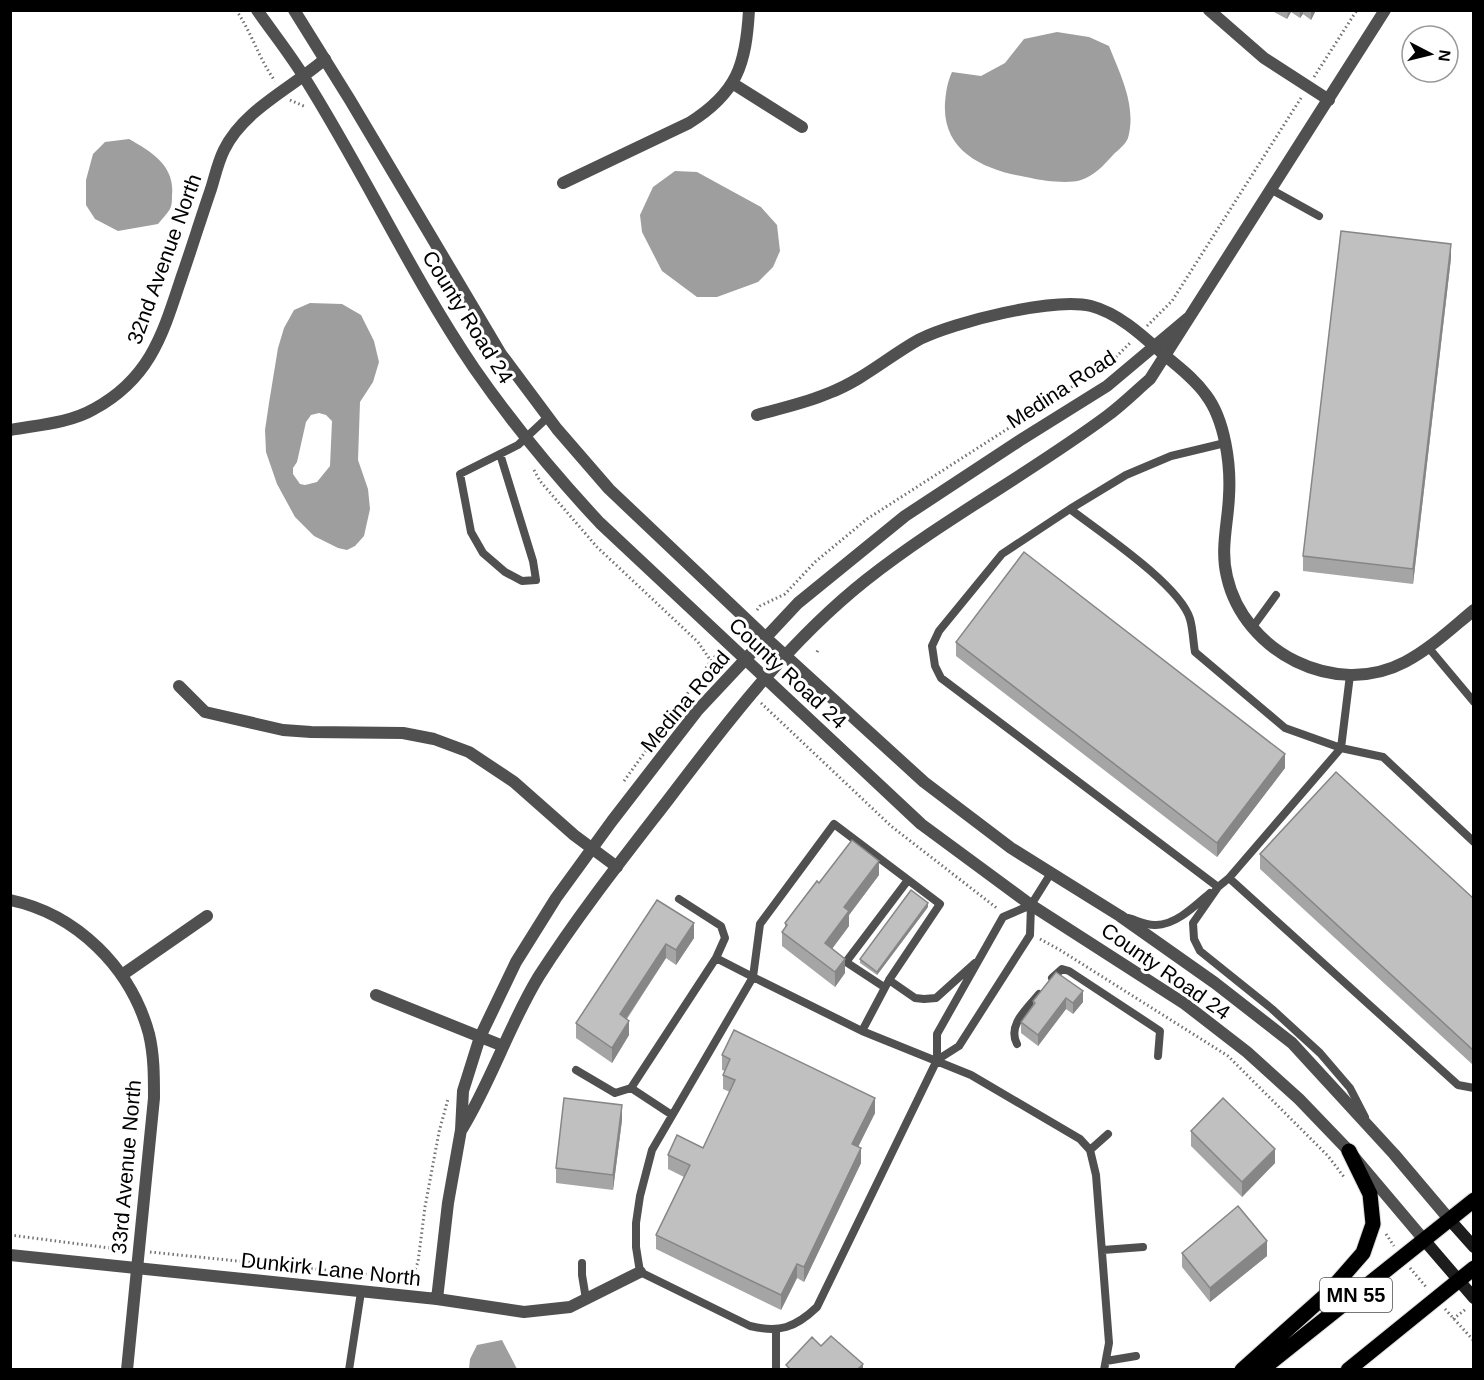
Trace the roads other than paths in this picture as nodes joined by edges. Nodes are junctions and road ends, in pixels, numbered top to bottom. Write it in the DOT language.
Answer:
graph roads {
  1 [pos="257,10"];
  2 [pos="294,10"];
  3 [pos="749,10"];
  4 [pos="1209,10"];
  5 [pos="1385,10"];
  6 [pos="325,59"];
  7 [pos="304,77"];
  8 [pos="732,83"];
  9 [pos="1329,100"];
  10 [pos="802,127"];
  11 [pos="563,183"];
  12 [pos="1272,190"];
  13 [pos="1319,216"];
  14 [pos="1188,318"];
  15 [pos="1155,346"];
  16 [pos="1165,355"];
  17 [pos="757,415"];
  18 [pos="548,417"];
  19 [pos="10,430"];
  20 [pos="525,439"];
  21 [pos="1225,443"];
  22 [pos="500,454"];
  23 [pos="1070,509"];
  24 [pos="1276,595"];
  25 [pos="1473,610"];
  26 [pos="1252,628"];
  27 [pos="765,637"];
  28 [pos="1428,647"];
  29 [pos="786,655"];
  30 [pos="745,660"];
  31 [pos="1350,675"];
  32 [pos="766,678"];
  33 [pos="179,686"];
  34 [pos="1473,702"];
  35 [pos="1341,748"];
  36 [pos="1473,842"];
  37 [pos="592,848"];
  38 [pos="617,867"];
  39 [pos="1051,873"];
  40 [pos="1229,878"];
  41 [pos="908,880"];
  42 [pos="1218,887"];
  43 [pos="680,899"];
  44 [pos="10,900"];
  45 [pos="1030,905"];
  46 [pos="207,916"];
  47 [pos="1120,916"];
  48 [pos="980,957"];
  49 [pos="716,958"];
  50 [pos="122,975"];
  51 [pos="753,977"];
  52 [pos="1048,982"];
  53 [pos="886,983"];
  54 [pos="1041,991"];
  55 [pos="376,994"];
  56 [pos="861,1030"];
  57 [pos="480,1037"];
  58 [pos="1017,1044"];
  59 [pos="503,1046"];
  60 [pos="1158,1056"];
  61 [pos="937,1060"];
  62 [pos="576,1070"];
  63 [pos="631,1088"];
  64 [pos="1473,1088"];
  65 [pos="672,1115"];
  66 [pos="1371,1128"];
  67 [pos="461,1130"];
  68 [pos="1108,1134"];
  69 [pos="1090,1150"];
  70 [pos="1348,1151"];
  71 [pos="1473,1200"];
  72 [pos="1449,1219"];
  73 [pos="1425,1241"];
  74 [pos="1143,1247"];
  75 [pos="1473,1247"];
  76 [pos="1103,1250"];
  77 [pos="10,1255"];
  78 [pos="582,1263"];
  79 [pos="1473,1268"];
  80 [pos="136,1269"];
  81 [pos="640,1272"];
  82 [pos="1459,1280"];
  83 [pos="361,1292"];
  84 [pos="437,1299"];
  85 [pos="586,1299"];
  86 [pos="1470,1303"];
  87 [pos="776,1330"];
  88 [pos="1136,1356"];
  89 [pos="1106,1361"];
  90 [pos="127,1370"];
  91 [pos="349,1370"];
  92 [pos="776,1370"];
  93 [pos="1104,1370"];
  94 [pos="1242,1370"];
  95 [pos="1261,1370"];
  96 [pos="1348,1370"];
  1 -- 7 [label="street, County Road 24"];
  2 -- 6 [label="street, County Road 24"];
  3 -- 8 [label="street"];
  4 -- 9 [label="street"];
  5 -- 9 [label="street, Medina Road"];
  6 -- 7 [label="street, 32nd Avenue North"];
  6 -- 18 [label="street, County Road 24"];
  7 -- 19 [label="street, 32nd Avenue North"];
  7 -- 20 [label="street, County Road 24"];
  8 -- 10 [label="street"];
  8 -- 11 [label="street"];
  9 -- 12 [label="street, Medina Road"];
  12 -- 13 [label="lane"];
  12 -- 14 [label="street, Medina Road"];
  14 -- 15 [label="street, Medina Road"];
  14 -- 16 [label="street, Medina Road"];
  15 -- 16 [label="street"];
  15 -- 17 [label="street"];
  15 -- 27 [label="street, Medina Road"];
  16 -- 21 [label="street"];
  16 -- 29 [label="street, Medina Road"];
  18 -- 20 [label="lane"];
  18 -- 27 [label="street, County Road 24"];
  20 -- 22 [label="lane"];
  20 -- 30 [label="street, County Road 24"];
  21 -- 23 [label="lane"];
  21 -- 26 [label="street"];
  22 -- 22 [label="lane"];
  23 -- 35 [label="lane"];
  23 -- 42 [label="lane"];
  24 -- 26 [label="lane"];
  25 -- 28 [label="street"];
  26 -- 31 [label="street"];
  27 -- 29 [label="street, County Road 24"];
  27 -- 30 [label="street, Medina Road"];
  28 -- 31 [label="street"];
  28 -- 34 [label="lane"];
  29 -- 32 [label="street, Medina Road"];
  29 -- 39 [label="street, County Road 24"];
  30 -- 32 [label="street, County Road 24"];
  30 -- 37 [label="street, Medina Road"];
  31 -- 35 [label="lane"];
  32 -- 38 [label="street, Medina Road"];
  32 -- 45 [label="street, County Road 24"];
  33 -- 37 [label="street"];
  35 -- 36 [label="lane"];
  35 -- 40 [label="lane"];
  37 -- 38 [label="street"];
  37 -- 57 [label="street, Medina Road"];
  38 -- 59 [label="street, Medina Road"];
  39 -- 45 [label="lane"];
  39 -- 47 [label="street, County Road 24"];
  40 -- 42 [label="lane"];
  40 -- 64 [label="lane"];
  41 -- 51 [label="lane"];
  41 -- 53 [label="lane"];
  41 -- 53 [label="lane"];
  42 -- 47 [label="lane"];
  42 -- 66 [label="lane"];
  43 -- 49 [label="lane"];
  44 -- 50 [label="street, 33rd Avenue North"];
  45 -- 48 [label="lane"];
  45 -- 61 [label="lane"];
  45 -- 70 [label="street, County Road 24"];
  46 -- 50 [label="street"];
  47 -- 66 [label="street, County Road 24"];
  48 -- 53 [label="lane"];
  48 -- 61 [label="lane"];
  49 -- 51 [label="lane"];
  49 -- 63 [label="lane"];
  50 -- 80 [label="street, 33rd Avenue North"];
  51 -- 56 [label="lane"];
  51 -- 65 [label="lane"];
  52 -- 60 [label="lane"];
  53 -- 56 [label="lane"];
  54 -- 58 [label="lane"];
  55 -- 57 [label="street"];
  56 -- 61 [label="lane"];
  57 -- 59 [label="street"];
  57 -- 67 [label="street, Medina Road"];
  59 -- 67 [label="street, Medina Road"];
  61 -- 69 [label="lane"];
  61 -- 87 [label="lane"];
  62 -- 63 [label="lane"];
  63 -- 65 [label="lane"];
  65 -- 81 [label="lane"];
  66 -- 72 [label="street, County Road 24"];
  67 -- 84 [label="street, Medina Road"];
  68 -- 69 [label="lane"];
  69 -- 76 [label="lane"];
  70 -- 73 [label="street, County Road 24"];
  70 -- 94 [label="main road"];
  71 -- 72 [label="main road, MN 55"];
  72 -- 73 [label="main road, MN 55"];
  72 -- 75 [label="main road"];
  73 -- 82 [label="main road"];
  73 -- 95 [label="main road, MN 55"];
  74 -- 76 [label="lane"];
  76 -- 89 [label="lane"];
  77 -- 80 [label="street, Dunkirk Lane North"];
  78 -- 85 [label="lane"];
  79 -- 82 [label="main road, MN 55"];
  80 -- 83 [label="street, Dunkirk Lane North"];
  80 -- 90 [label="street, 33rd Avenue North"];
  81 -- 85 [label="street, Dunkirk Lane North"];
  81 -- 87 [label="lane"];
  82 -- 86 [label="main road"];
  82 -- 96 [label="main road, MN 55"];
  83 -- 84 [label="street, Dunkirk Lane North"];
  83 -- 91 [label="lane"];
  84 -- 85 [label="street, Dunkirk Lane North"];
  87 -- 92 [label="lane"];
  88 -- 89 [label="lane"];
  89 -- 93 [label="lane"];
}
